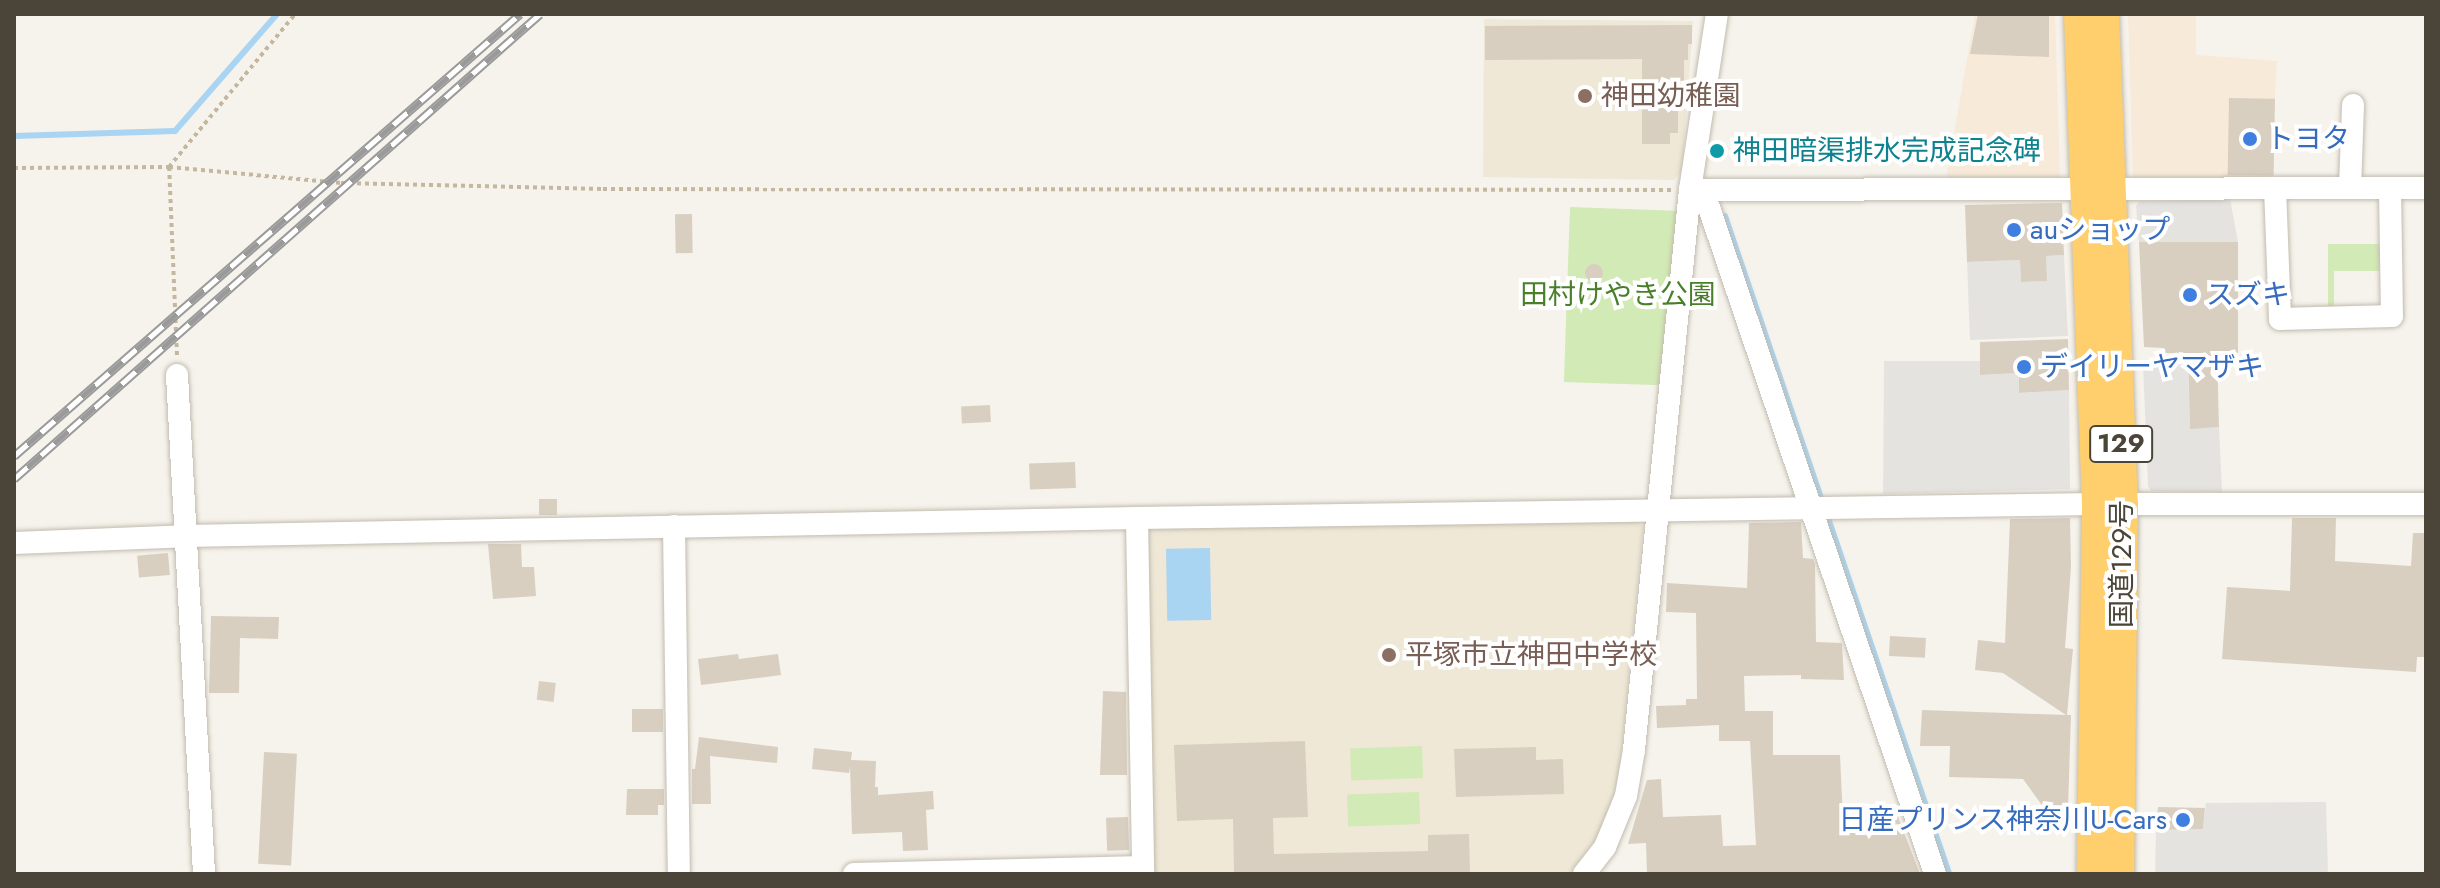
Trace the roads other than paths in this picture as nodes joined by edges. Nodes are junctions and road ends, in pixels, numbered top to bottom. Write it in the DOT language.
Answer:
graph roads {
  1 [pos="1717,14"];
  2 [pos="2079,14"];
  3 [pos="2104,14"];
  4 [pos="2353,105"];
  5 [pos="2099,188"];
  6 [pos="2275,188"];
  7 [pos="2350,188"];
  8 [pos="2390,188"];
  9 [pos="2426,188"];
  10 [pos="1696,190"];
  11 [pos="177,375"];
  12 [pos="2110,504"];
  13 [pos="2426,504"];
  14 [pos="1811,510"];
  15 [pos="1658,512"];
  16 [pos="1137,518"];
  17 [pos="674,526"];
  18 [pos="185,536"];
  19 [pos="14,543"];
  20 [pos="1143,871"];
  21 [pos="204,874"];
  22 [pos="679,874"];
  23 [pos="854,874"];
  24 [pos="1584,874"];
  25 [pos="1935,874"];
  26 [pos="2092,874"];
  27 [pos="2119,874"];
  1 -- 10 [label="street"];
  2 -- 5 [label="highway, 国道129号 / 129"];
  3 -- 5 [label="highway, 国道129号 / 129"];
  4 -- 7 [label="street"];
  5 -- 6 [label="street"];
  5 -- 10 [label="street"];
  5 -- 12 [label="highway, 国道129号 / 129"];
  6 -- 7 [label="street"];
  6 -- 8 [label="street"];
  7 -- 8 [label="street"];
  8 -- 9 [label="street"];
  10 -- 14 [label="street"];
  10 -- 15 [label="street"];
  11 -- 18 [label="street"];
  12 -- 13 [label="street"];
  12 -- 14 [label="street"];
  12 -- 26 [label="highway, 国道129号 / 129"];
  12 -- 27 [label="highway, 国道129号 / 129"];
  14 -- 15 [label="street"];
  14 -- 25 [label="street"];
  15 -- 16 [label="street"];
  15 -- 24 [label="street"];
  16 -- 17 [label="street"];
  16 -- 20 [label="street"];
  17 -- 18 [label="street"];
  17 -- 22 [label="street"];
  18 -- 19 [label="street"];
  18 -- 21 [label="street"];
  20 -- 23 [label="street"];
}
